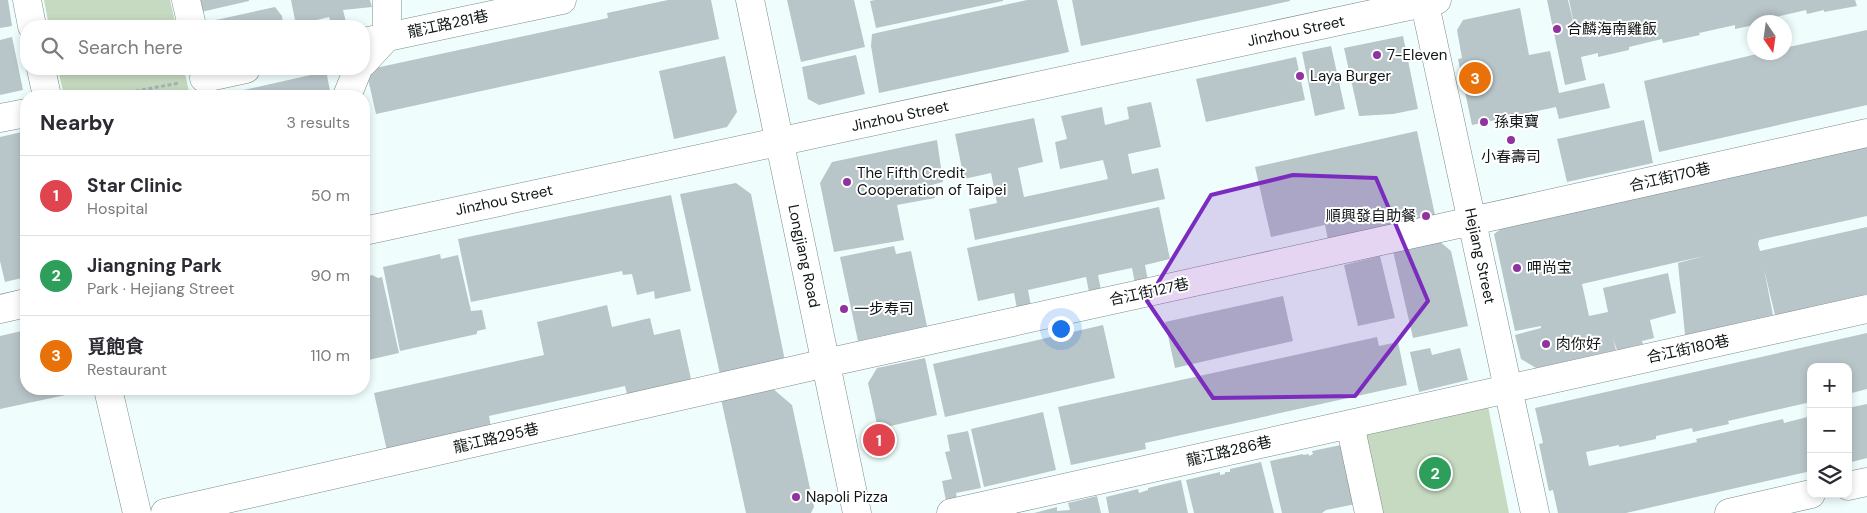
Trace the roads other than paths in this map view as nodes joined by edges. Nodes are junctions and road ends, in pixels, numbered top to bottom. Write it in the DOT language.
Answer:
graph roads {
  1 [pos="27,0"];
  2 [pos="186,0"];
  3 [pos="387,0"];
  4 [pos="562,0"];
  5 [pos="750,0"];
  6 [pos="1428,1"];
  7 [pos="31,20"];
  8 [pos="191,20"];
  9 [pos="375,39"];
  10 [pos="42,75"];
  11 [pos="225,75"];
  12 [pos="356,75"];
  13 [pos="204,81"];
  14 [pos="46,90"];
  15 [pos="349,90"];
  16 [pos="20,114"];
  17 [pos="0,118"];
  18 [pos="1867,133"];
  19 [pos="780,141"];
  20 [pos="1472,221"];
  21 [pos="370,230"];
  22 [pos="20,304"];
  23 [pos="0,309"];
  24 [pos="1867,309"];
  25 [pos="826,363"];
  26 [pos="1508,388"];
  27 [pos="109,395"];
  28 [pos="1350,424"];
  29 [pos="1867,482"];
  30 [pos="1852,485"];
  31 [pos="1807,495"];
  32 [pos="136,513"];
  33 [pos="165,513"];
  34 [pos="857,513"];
  35 [pos="951,513"];
  36 [pos="1369,513"];
  37 [pos="1535,513"];
  38 [pos="1729,513"];
  1 -- 7 [label="street"];
  2 -- 8 [label="street"];
  3 -- 9 [label="street"];
  4 -- 9 [label="street, 龍江路281巷"];
  5 -- 19 [label="street, Longjiang Road"];
  6 -- 19 [label="street, Jinzhou Street"];
  6 -- 20 [label="street, Hejiang Street"];
  10 -- 14 [label="street"];
  11 -- 13 [label="street"];
  12 -- 15 [label="street"];
  16 -- 17 [label="street"];
  18 -- 20 [label="street, 合江街170巷"];
  19 -- 21 [label="street, Jinzhou Street"];
  19 -- 25 [label="street, Longjiang Road"];
  20 -- 25 [label="street, 合江街127巷"];
  20 -- 26 [label="street, Hejiang Street"];
  22 -- 23 [label="street"];
  24 -- 26 [label="street, 合江街180巷"];
  25 -- 33 [label="street, 龍江路295巷"];
  25 -- 34 [label="street, Longjiang Road"];
  26 -- 28 [label="street, 龍江路286巷"];
  26 -- 37 [label="street, Hejiang Street"];
  27 -- 32 [label="street"];
  28 -- 35 [label="street, 龍江路286巷"];
  28 -- 36 [label="street"];
  29 -- 30 [label="street"];
  31 -- 38 [label="street"];
}
